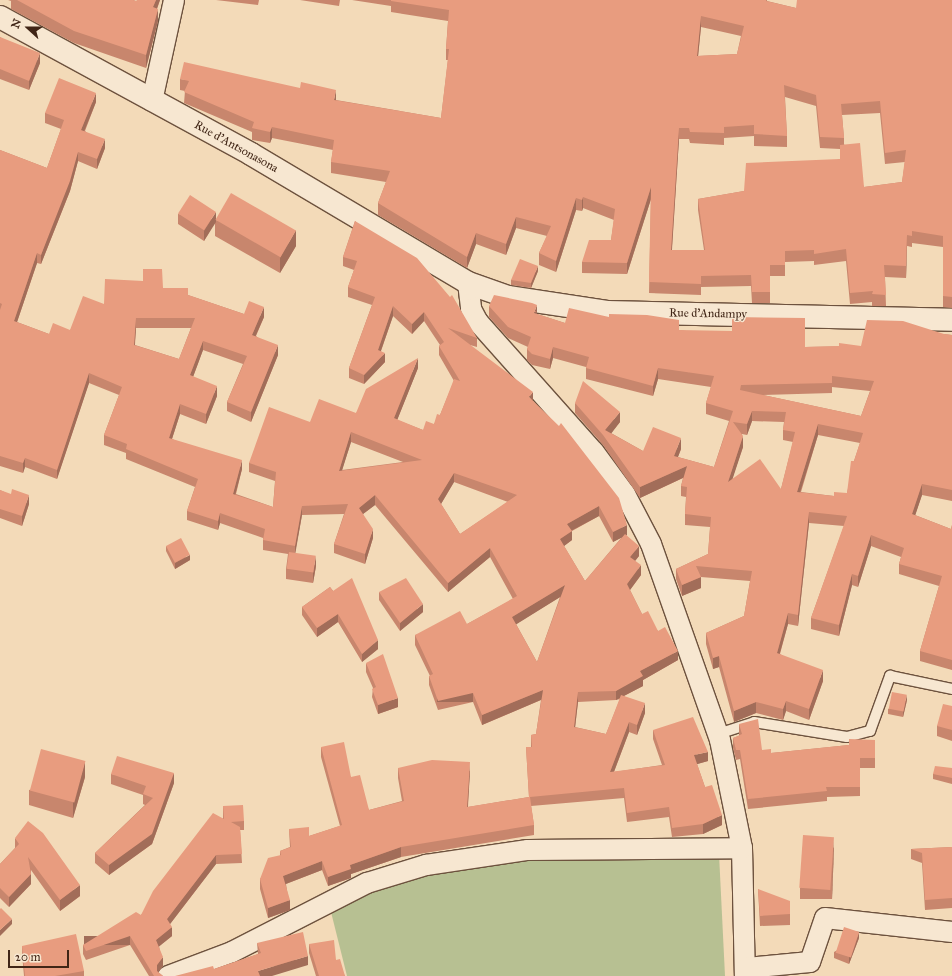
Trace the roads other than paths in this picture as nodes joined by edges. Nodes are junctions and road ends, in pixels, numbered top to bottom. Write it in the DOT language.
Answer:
graph roads {
  1 [pos="174,0"];
  2 [pos="0,18"];
  3 [pos="152,101"];
  4 [pos="468,283"];
  5 [pos="952,320"];
  6 [pos="952,689"];
  7 [pos="718,734"];
  8 [pos="742,848"];
  9 [pos="952,932"];
  10 [pos="746,972"];
  11 [pos="168,976"];
  1 -- 3 [label="street"];
  2 -- 3 [label="street, Rue d'Antsonasona"];
  3 -- 4 [label="street, Rue d'Antsonasona"];
  4 -- 5 [label="street, Rue d'Andampy"];
  4 -- 7 [label="street"];
  6 -- 7 [label="lane"];
  7 -- 8 [label="street"];
  8 -- 10 [label="street"];
  8 -- 11 [label="street"];
  9 -- 10 [label="street"];
}
